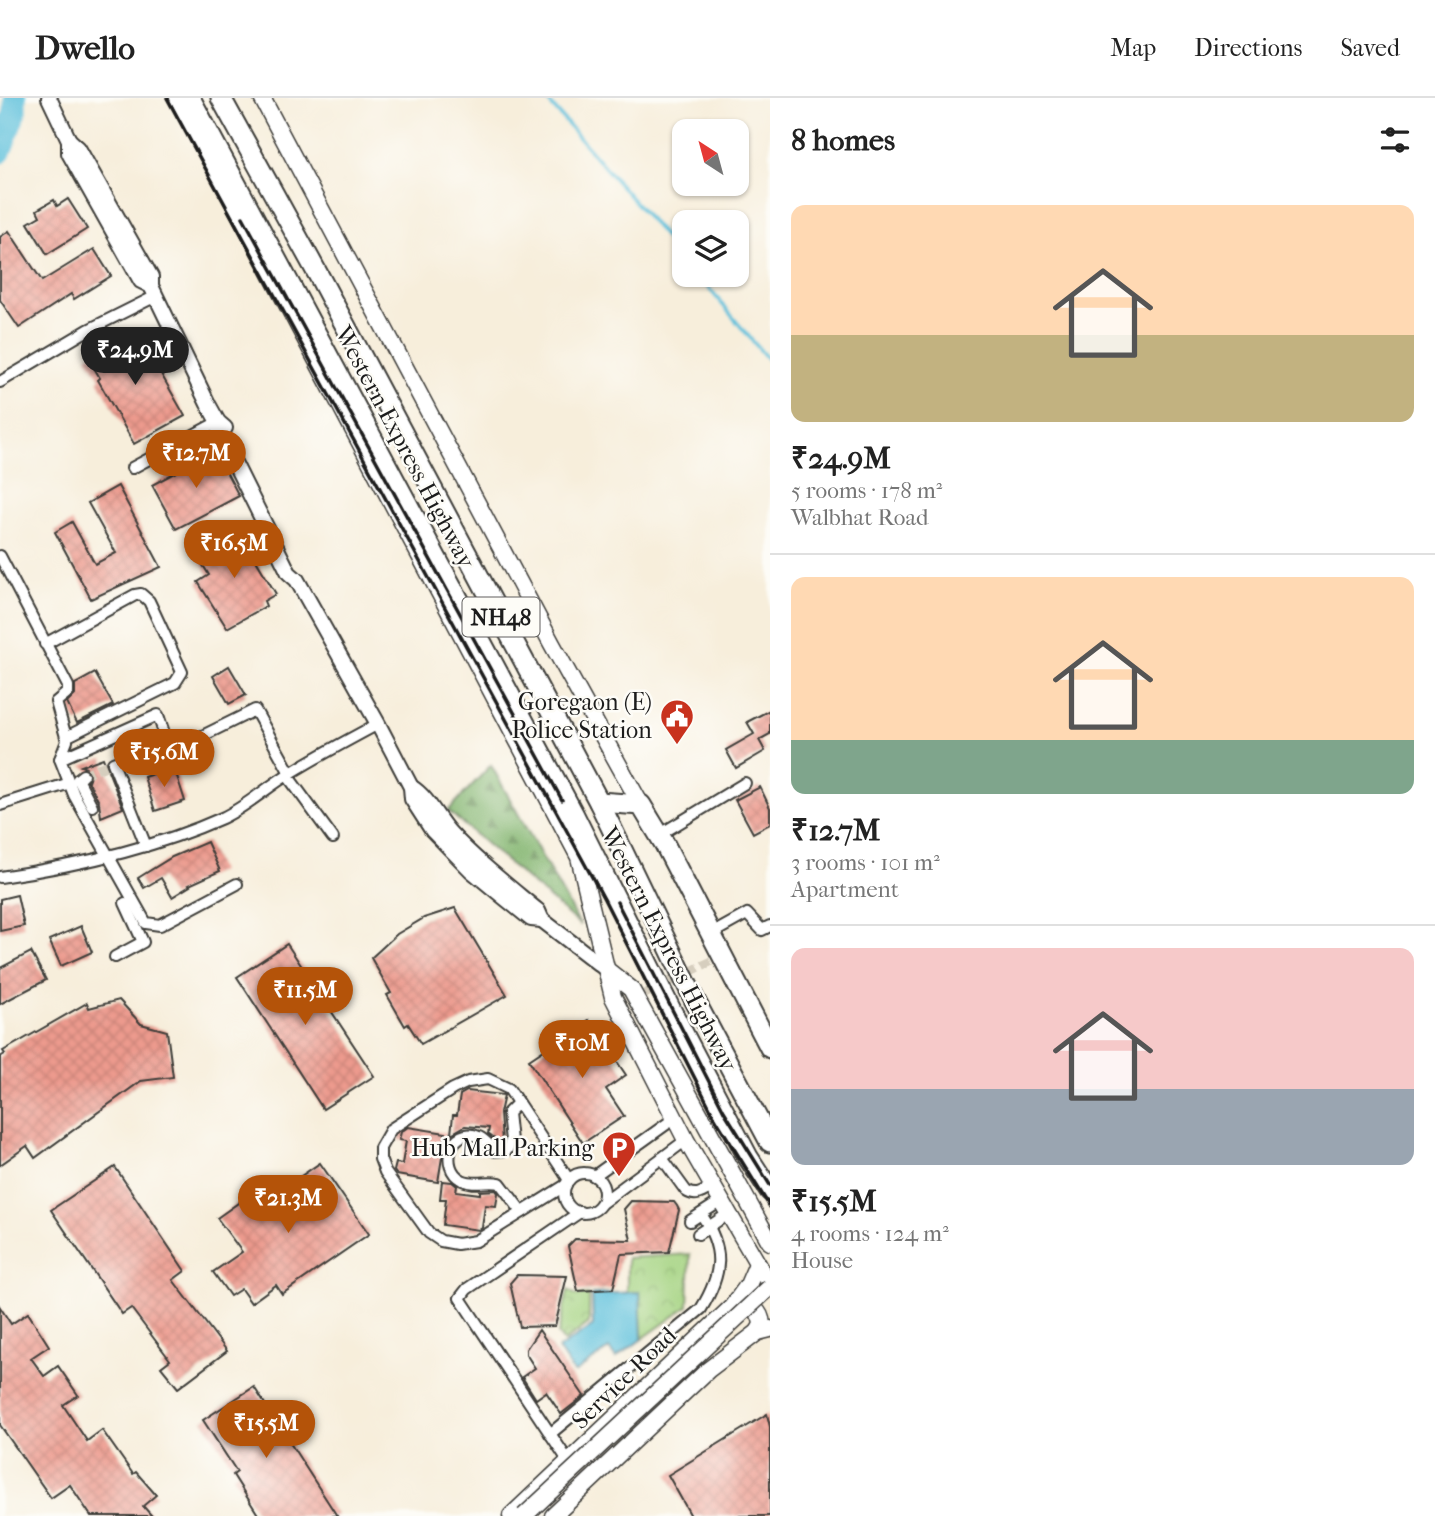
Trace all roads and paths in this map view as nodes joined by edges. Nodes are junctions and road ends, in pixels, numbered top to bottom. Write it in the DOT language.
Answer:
graph roads {
  1 [pos="49,98"];
  2 [pos="178,98"];
  3 [pos="190,98"];
  4 [pos="262,98"];
  5 [pos="223,100"];
  6 [pos="154,291"];
  7 [pos="0,382"];
  8 [pos="218,422"];
  9 [pos="132,468"];
  10 [pos="0,556"];
  11 [pos="46,644"];
  12 [pos="378,723"];
  13 [pos="66,737"];
  14 [pos="167,742"];
  15 [pos="60,759"];
  16 [pos="288,774"];
  17 [pos="83,775"];
  18 [pos="70,783"];
  19 [pos="745,783"];
  20 [pos="79,793"];
  21 [pos="599,802"];
  22 [pos="641,804"];
  23 [pos="0,805"];
  24 [pos="92,806"];
  25 [pos="659,835"];
  26 [pos="333,838"];
  27 [pos="146,846"];
  28 [pos="108,856"];
  29 [pos="0,877"];
  30 [pos="237,884"];
  31 [pos="125,903"];
  32 [pos="135,915"];
  33 [pos="770,926"];
  34 [pos="711,934"];
  35 [pos="115,957"];
  36 [pos="607,970"];
  37 [pos="770,1048"];
  38 [pos="518,1103"];
  39 [pos="675,1118"];
  40 [pos="687,1140"];
  41 [pos="770,1142"];
  42 [pos="662,1158"];
  43 [pos="594,1175"];
  44 [pos="568,1183"];
  45 [pos="770,1191"];
  46 [pos="720,1200"];
  47 [pos="603,1202"];
  48 [pos="522,1212"];
  49 [pos="579,1212"];
  50 [pos="701,1214"];
  51 [pos="690,1221"];
  52 [pos="709,1226"];
  53 [pos="698,1234"];
  54 [pos="770,1242"];
  55 [pos="757,1264"];
  56 [pos="770,1286"];
  57 [pos="732,1307"];
  58 [pos="693,1317"];
  59 [pos="764,1330"];
  60 [pos="707,1331"];
  61 [pos="550,1434"];
  62 [pos="569,1462"];
  63 [pos="511,1516"];
  64 [pos="524,1516"];
  65 [pos="553,1516"];
  1 -- 6 [label="street"];
  2 -- 36 [label="main road"];
  3 -- 45 [label="highway, Western Express Highway / NH48"];
  4 -- 22 [label="main road"];
  5 -- 21 [label="highway, Western Express Highway / NH48"];
  6 -- 7 [label="street"];
  6 -- 8 [label="street"];
  8 -- 9 [label="street"];
  8 -- 12 [label="street"];
  10 -- 11 [label="street"];
  11 -- 13 [label="street"];
  11 -- 13 [label="street"];
  12 -- 16 [label="street"];
  12 -- 36 [label="street"];
  13 -- 15 [label="street"];
  14 -- 15 [label="street"];
  14 -- 16 [label="street"];
  14 -- 27 [label="street"];
  15 -- 18 [label="street"];
  16 -- 26 [label="street"];
  16 -- 27 [label="street"];
  17 -- 20 [label="street"];
  18 -- 20 [label="street"];
  18 -- 23 [label="street"];
  19 -- 25 [label="street"];
  20 -- 24 [label="street"];
  20 -- 28 [label="street"];
  21 -- 22 [label="highway"];
  21 -- 41 [label="highway, Western Express Highway / NH48"];
  22 -- 25 [label="highway"];
  25 -- 34 [label="highway"];
  27 -- 28 [label="street"];
  28 -- 29 [label="street"];
  28 -- 32 [label="street"];
  30 -- 32 [label="street"];
  31 -- 32 [label="street"];
  32 -- 35 [label="street"];
  33 -- 34 [label="street"];
  34 -- 37 [label="highway"];
  36 -- 39 [label="main road"];
  36 -- 54 [label="main road"];
  38 -- 44 [label="street"];
  38 -- 48 [label="street"];
  38 -- 48 [label="street"];
  39 -- 40 [label="main road"];
  39 -- 43 [label="street"];
  40 -- 42 [label="street"];
  40 -- 46 [label="main road"];
  42 -- 46 [label="street"];
  42 -- 47 [label="street"];
  43 -- 44 [label="street"];
  43 -- 47 [label="street"];
  44 -- 48 [label="street"];
  44 -- 49 [label="street"];
  46 -- 50 [label="street"];
  46 -- 52 [label="street"];
  46 -- 55 [label="main road"];
  47 -- 49 [label="street"];
  49 -- 61 [label="street"];
  50 -- 51 [label="street"];
  50 -- 52 [label="street"];
  52 -- 53 [label="street"];
  52 -- 58 [label="street"];
  55 -- 56 [label="main road"];
  55 -- 57 [label="main road, Service Road"];
  56 -- 64 [label="main road, bridge"];
  57 -- 59 [label="main road"];
  57 -- 60 [label="main road, Service Road"];
  58 -- 60 [label="street"];
  58 -- 61 [label="street"];
  59 -- 65 [label="main road"];
  60 -- 62 [label="main road, Service Road"];
  61 -- 62 [label="street"];
  62 -- 63 [label="main road, Service Road"];
}
